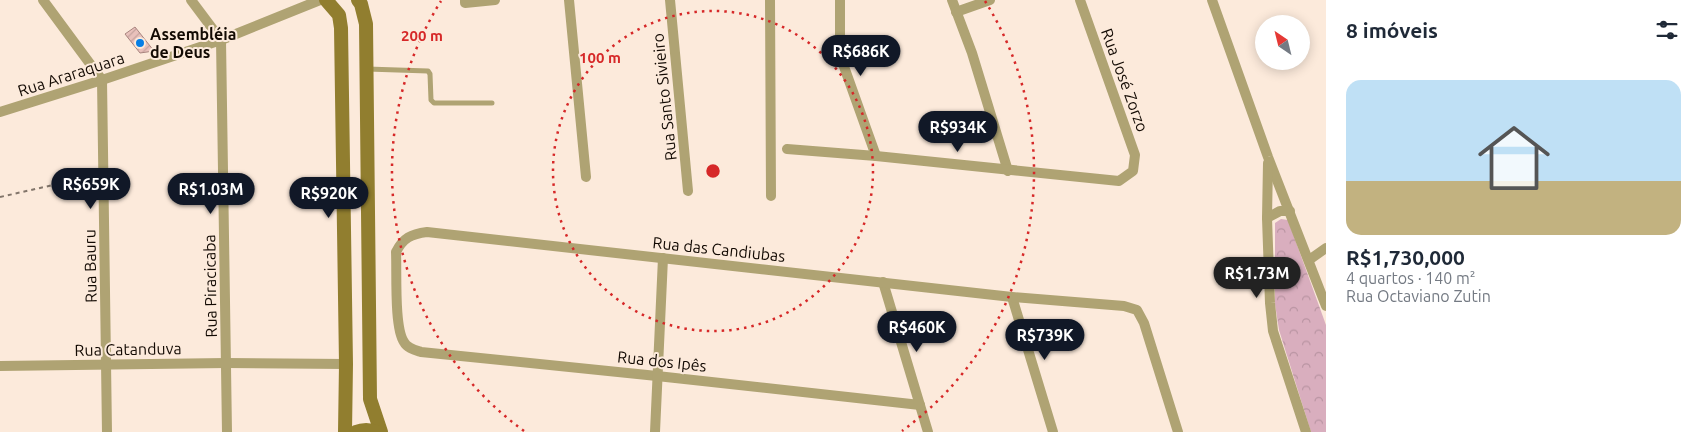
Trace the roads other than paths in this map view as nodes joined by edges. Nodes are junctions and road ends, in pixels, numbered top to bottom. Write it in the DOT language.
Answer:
graph roads {
  1 [pos="43,0"];
  2 [pos="191,0"];
  3 [pos="320,0"];
  4 [pos="325,0"];
  5 [pos="332,0"];
  6 [pos="358,0"];
  7 [pos="495,0"];
  8 [pos="569,0"];
  9 [pos="670,0"];
  10 [pos="770,0"];
  11 [pos="840,0"];
  12 [pos="952,0"];
  13 [pos="990,0"];
  14 [pos="1080,0"];
  15 [pos="1212,0"];
  16 [pos="465,2"];
  17 [pos="956,12"];
  18 [pos="221,40"];
  19 [pos="366,69"];
  20 [pos="102,80"];
  21 [pos="492,103"];
  22 [pos="0,112"];
  23 [pos="787,149"];
  24 [pos="876,156"];
  25 [pos="1268,157"];
  26 [pos="1008,171"];
  27 [pos="586,177"];
  28 [pos="688,191"];
  29 [pos="771,196"];
  30 [pos="1290,211"];
  31 [pos="1267,218"];
  32 [pos="1326,248"];
  33 [pos="663,258"];
  34 [pos="1309,260"];
  35 [pos="883,282"];
  36 [pos="1012,297"];
  37 [pos="1326,306"];
  38 [pos="404,342"];
  39 [pos="226,363"];
  40 [pos="106,364"];
  41 [pos="346,364"];
  42 [pos="0,366"];
  43 [pos="657,376"];
  44 [pos="920,405"];
  45 [pos="1174,421"];
  46 [pos="107,432"];
  47 [pos="227,432"];
  48 [pos="345,432"];
  49 [pos="356,432"];
  50 [pos="377,432"];
  51 [pos="381,432"];
  52 [pos="655,432"];
  53 [pos="928,432"];
  54 [pos="1053,432"];
  55 [pos="1178,432"];
  56 [pos="1183,432"];
  57 [pos="1306,432"];
  1 -- 20 [label="street"];
  2 -- 18 [label="street"];
  3 -- 18 [label="street, Rua Araraquara"];
  4 -- 5 [label="main road"];
  4 -- 41 [label="main road"];
  6 -- 19 [label="main road"];
  7 -- 16 [label="street"];
  8 -- 27 [label="street"];
  9 -- 28 [label="street, Rua Santo Sivieiro"];
  10 -- 29 [label="street"];
  11 -- 24 [label="street"];
  12 -- 17 [label="street"];
  13 -- 17 [label="street"];
  14 -- 26 [label="street, Rua José Zorzo"];
  15 -- 25 [label="street"];
  17 -- 26 [label="street"];
  18 -- 20 [label="street, Rua Araraquara"];
  18 -- 39 [label="street, Rua Piracicaba"];
  19 -- 21 [label="lane"];
  19 -- 51 [label="main road"];
  20 -- 22 [label="street, Rua Araraquara"];
  20 -- 40 [label="street, Rua Bauru"];
  23 -- 24 [label="street"];
  24 -- 26 [label="street"];
  25 -- 30 [label="street"];
  25 -- 31 [label="street"];
  30 -- 31 [label="street"];
  30 -- 34 [label="street"];
  31 -- 57 [label="street"];
  32 -- 34 [label="street"];
  33 -- 35 [label="street, Rua das Candiubas"];
  33 -- 38 [label="street, Rua das Candiubas"];
  33 -- 43 [label="street"];
  34 -- 37 [label="street"];
  35 -- 36 [label="street, Rua das Candiubas"];
  35 -- 44 [label="street"];
  36 -- 45 [label="street, Rua das Candiubas"];
  36 -- 54 [label="street"];
  38 -- 43 [label="street, Rua dos Ipês"];
  39 -- 40 [label="street, Rua Catanduva"];
  39 -- 41 [label="street, Rua Catanduva"];
  39 -- 47 [label="street, Rua Piracicaba"];
  40 -- 42 [label="street, Rua Catanduva"];
  40 -- 46 [label="street, Rua Bauru"];
  41 -- 48 [label="main road"];
  43 -- 44 [label="street, Rua dos Ipês"];
  43 -- 52 [label="street"];
  44 -- 53 [label="street"];
  45 -- 55 [label="street"];
  45 -- 56 [label="street"];
  49 -- 50 [label="main road"];
}
